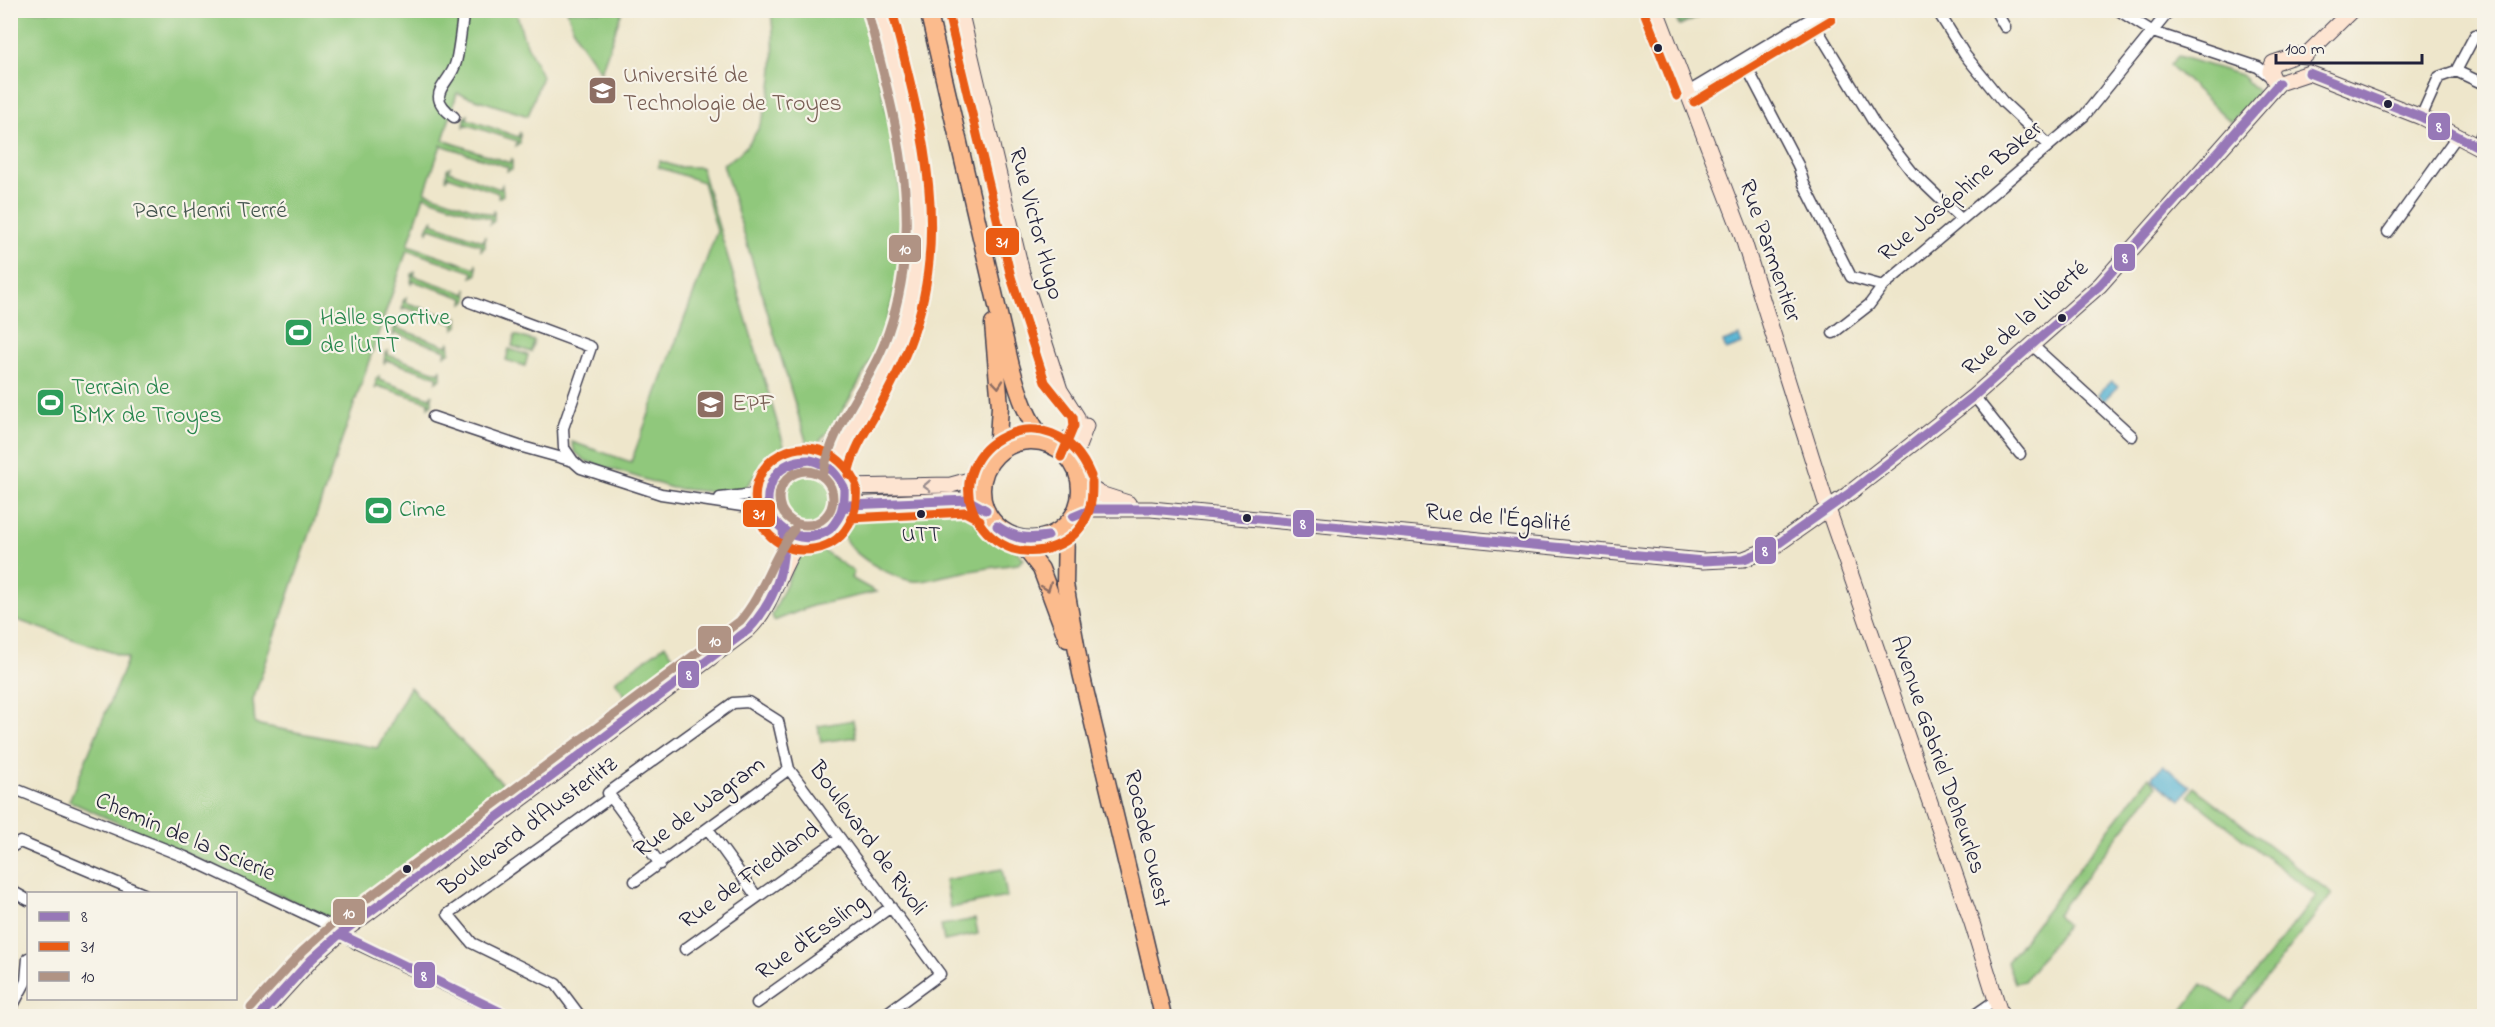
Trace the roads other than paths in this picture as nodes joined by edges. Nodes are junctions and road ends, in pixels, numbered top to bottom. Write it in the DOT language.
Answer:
graph roads {
  1 [pos="464,10"];
  2 [pos="880,10"];
  3 [pos="928,10"];
  4 [pos="960,10"];
  5 [pos="1656,10"];
  6 [pos="1825,10"];
  7 [pos="1937,10"];
  8 [pos="1995,10"];
  9 [pos="2118,10"];
  10 [pos="2170,10"];
  11 [pos="2352,10"];
  12 [pos="1811,19"];
  13 [pos="2005,27"];
  14 [pos="2153,32"];
  15 [pos="2475,34"];
  16 [pos="2305,56"];
  17 [pos="1743,60"];
  18 [pos="2456,71"];
  19 [pos="2270,73"];
  20 [pos="2309,73"];
  21 [pos="2484,84"];
  22 [pos="1688,92"];
  23 [pos="454,117"];
  24 [pos="2421,117"];
  25 [pos="2484,128"];
  26 [pos="2457,136"];
  27 [pos="2049,145"];
  28 [pos="2481,148"];
  29 [pos="1961,219"];
  30 [pos="2388,232"];
  31 [pos="987,263"];
  32 [pos="1882,286"];
  33 [pos="470,302"];
  34 [pos="1833,333"];
  35 [pos="2031,344"];
  36 [pos="1056,377"];
  37 [pos="879,379"];
  38 [pos="1974,396"];
  39 [pos="433,417"];
  40 [pos="2132,436"];
  41 [pos="1049,444"];
  42 [pos="997,454"];
  43 [pos="2020,454"];
  44 [pos="816,460"];
  45 [pos="573,461"];
  46 [pos="1072,462"];
  47 [pos="836,473"];
  48 [pos="984,476"];
  49 [pos="1080,481"];
  50 [pos="769,486"];
  51 [pos="844,487"];
  52 [pos="698,501"];
  53 [pos="844,509"];
  54 [pos="1151,509"];
  55 [pos="768,510"];
  56 [pos="986,510"];
  57 [pos="1828,510"];
  58 [pos="1069,521"];
  59 [pos="783,530"];
  60 [pos="803,538"];
  61 [pos="1017,538"];
  62 [pos="774,591"];
  63 [pos="1081,673"];
  64 [pos="778,721"];
  65 [pos="789,769"];
  66 [pos="10,787"];
  67 [pos="611,797"];
  68 [pos="708,829"];
  69 [pos="840,838"];
  70 [pos="10,849"];
  71 [pos="660,864"];
  72 [pos="635,881"];
  73 [pos="10,890"];
  74 [pos="139,892"];
  75 [pos="757,897"];
  76 [pos="27,899"];
  77 [pos="891,907"];
  78 [pos="340,934"];
  79 [pos="685,949"];
  80 [pos="27,970"];
  81 [pos="1996,1000"];
  82 [pos="757,1002"];
  83 [pos="10,1011"];
  84 [pos="260,1017"];
  85 [pos="509,1017"];
  86 [pos="580,1017"];
  87 [pos="883,1017"];
  88 [pos="1163,1017"];
  89 [pos="1973,1017"];
  90 [pos="2001,1017"];
  1 -- 23 [label="street"];
  2 -- 37 [label="street"];
  3 -- 31 [label="main road"];
  4 -- 36 [label="street, Rue Victor Hugo"];
  5 -- 22 [label="street, Rue Parmentier"];
  6 -- 12 [label="street"];
  7 -- 27 [label="street"];
  8 -- 13 [label="street"];
  9 -- 14 [label="street"];
  10 -- 14 [label="street, Rue Joséphine Baker"];
  11 -- 16 [label="street"];
  12 -- 17 [label="street"];
  12 -- 29 [label="street"];
  14 -- 19 [label="street"];
  14 -- 27 [label="street, Rue Joséphine Baker"];
  15 -- 18 [label="street"];
  16 -- 19 [label="street"];
  16 -- 20 [label="street"];
  17 -- 22 [label="street"];
  17 -- 32 [label="street, Rue Joséphine Baker"];
  18 -- 21 [label="street"];
  18 -- 24 [label="street"];
  19 -- 20 [label="street"];
  19 -- 35 [label="street, Rue de la Liberté"];
  20 -- 24 [label="street"];
  22 -- 57 [label="street, Rue Parmentier"];
  24 -- 26 [label="street"];
  25 -- 28 [label="street"];
  26 -- 28 [label="street"];
  26 -- 30 [label="street"];
  27 -- 29 [label="street, Rue Joséphine Baker"];
  29 -- 32 [label="street, Rue Joséphine Baker"];
  31 -- 41 [label="main road"];
  31 -- 42 [label="main road, one-way"];
  32 -- 34 [label="street"];
  33 -- 45 [label="street"];
  35 -- 38 [label="street, Rue de la Liberté"];
  35 -- 40 [label="street"];
  36 -- 41 [label="street, Rue Victor Hugo"];
  36 -- 46 [label="street, Rue Victor Hugo"];
  37 -- 44 [label="street"];
  37 -- 47 [label="street"];
  38 -- 43 [label="street"];
  38 -- 57 [label="street, Rue de la Liberté"];
  39 -- 45 [label="street"];
  41 -- 42 [label="main road"];
  41 -- 46 [label="main road"];
  42 -- 48 [label="main road"];
  44 -- 47 [label="street"];
  44 -- 50 [label="street"];
  45 -- 52 [label="street"];
  46 -- 49 [label="main road"];
  47 -- 51 [label="street"];
  48 -- 51 [label="street, one-way"];
  48 -- 56 [label="main road"];
  49 -- 54 [label="street"];
  49 -- 58 [label="main road"];
  50 -- 52 [label="street"];
  50 -- 55 [label="street"];
  51 -- 53 [label="street"];
  52 -- 55 [label="street"];
  53 -- 56 [label="street"];
  53 -- 60 [label="street"];
  54 -- 57 [label="street, Rue de l'Égalité"];
  54 -- 58 [label="street"];
  55 -- 59 [label="street"];
  56 -- 61 [label="main road"];
  57 -- 81 [label="street, Avenue Gabriel Deheurles"];
  58 -- 61 [label="main road"];
  58 -- 63 [label="main road, Rocade Ouest"];
  59 -- 60 [label="street"];
  59 -- 62 [label="street"];
  60 -- 62 [label="street"];
  61 -- 63 [label="main road, Rocade Ouest, one-way"];
  62 -- 78 [label="street"];
  63 -- 88 [label="main road, Rocade Ouest"];
  64 -- 65 [label="street, Boulevard de Rivoli"];
  64 -- 67 [label="street, Boulevard d'Austerlitz"];
  65 -- 68 [label="street, Rue de Wagram"];
  65 -- 69 [label="street, Boulevard de Rivoli"];
  66 -- 78 [label="street, Chemin de la Scierie"];
  67 -- 71 [label="street"];
  67 -- 86 [label="street, Boulevard d'Austerlitz"];
  68 -- 71 [label="street, Rue de Wagram"];
  68 -- 75 [label="street"];
  69 -- 75 [label="street, Rue de Friedland"];
  69 -- 77 [label="street, Boulevard de Rivoli"];
  70 -- 74 [label="street"];
  71 -- 72 [label="street, Rue de Wagram"];
  73 -- 76 [label="street"];
  75 -- 79 [label="street, Rue de Friedland"];
  77 -- 82 [label="street, Rue d'Essling"];
  77 -- 87 [label="street, Boulevard de Rivoli"];
  78 -- 84 [label="street"];
  78 -- 85 [label="street, Chemin de la Scierie"];
  80 -- 83 [label="street"];
  81 -- 89 [label="street"];
  81 -- 90 [label="street, Avenue Gabriel Deheurles"];
}
